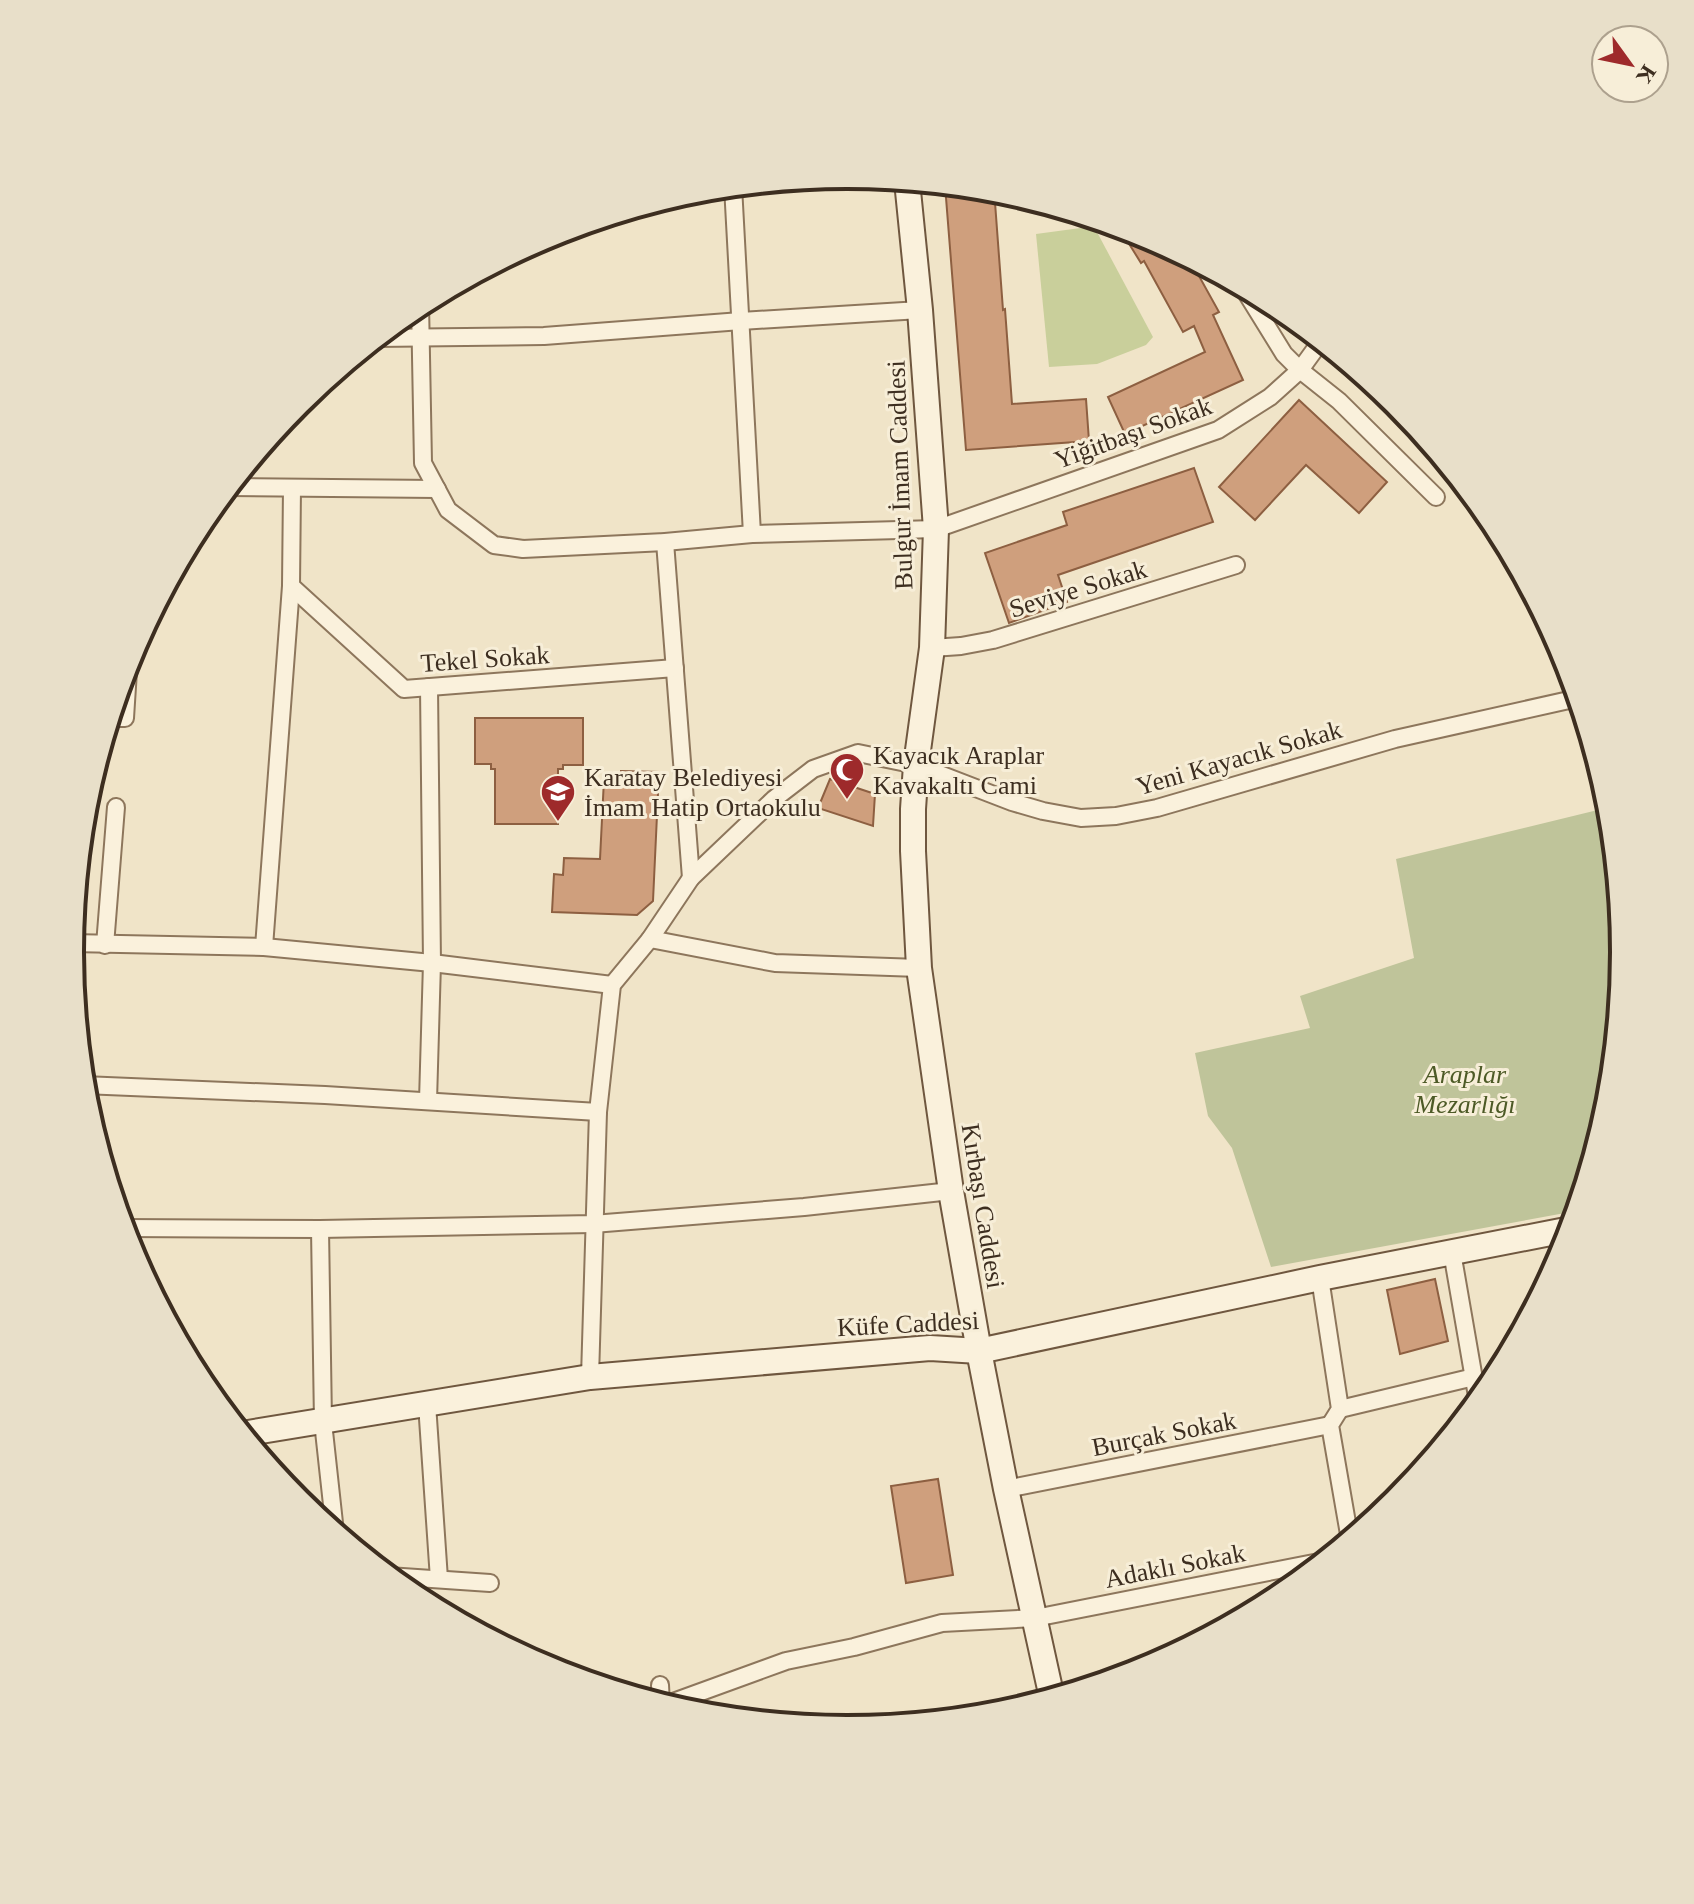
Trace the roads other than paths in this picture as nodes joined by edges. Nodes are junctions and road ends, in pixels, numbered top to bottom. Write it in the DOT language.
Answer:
graph roads {
  1 [pos="908,192"];
  2 [pos="734,198"];
  3 [pos="1256,308"];
  4 [pos="920,310"];
  5 [pos="420,320"];
  6 [pos="741,321"];
  7 [pos="421,337"];
  8 [pos="396,338"];
  9 [pos="1315,350"];
  10 [pos="1300,370"];
  11 [pos="243,487"];
  12 [pos="292,488"];
  13 [pos="437,489"];
  14 [pos="1436,497"];
  15 [pos="936,529"];
  16 [pos="752,534"];
  17 [pos="665,542"];
  18 [pos="1236,565"];
  19 [pos="291,586"];
  20 [pos="932,648"];
  21 [pos="675,668"];
  22 [pos="429,687"];
  23 [pos="1567,700"];
  24 [pos="916,765"];
  25 [pos="116,807"];
  26 [pos="691,878"];
  27 [pos="650,939"];
  28 [pos="84,944"];
  29 [pos="105,945"];
  30 [pos="264,947"];
  31 [pos="432,963"];
  32 [pos="919,968"];
  33 [pos="612,985"];
  34 [pos="96,1086"];
  35 [pos="428,1101"];
  36 [pos="598,1112"];
  37 [pos="951,1191"];
  38 [pos="593,1224"];
  39 [pos="136,1228"];
  40 [pos="320,1229"];
  41 [pos="1557,1232"];
  42 [pos="1452,1252"];
  43 [pos="1320,1278"];
  44 [pos="979,1351"];
  45 [pos="590,1377"];
  46 [pos="1474,1377"];
  47 [pos="1475,1384"];
  48 [pos="427,1404"];
  49 [pos="1340,1409"];
  50 [pos="323,1422"];
  51 [pos="1330,1425"];
  52 [pos="255,1432"];
  53 [pos="1006,1489"];
  54 [pos="333,1516"];
  55 [pos="1348,1528"];
  56 [pos="1299,1566"];
  57 [pos="411,1577"];
  58 [pos="439,1579"];
  59 [pos="490,1583"];
  60 [pos="1035,1618"];
  61 [pos="660,1685"];
  62 [pos="1050,1687"];
  63 [pos="661,1692"];
  64 [pos="684,1697"];
  1 -- 4 [label="street, Bulgur İmam Caddesi"];
  2 -- 6 [label="street"];
  3 -- 10 [label="street"];
  4 -- 6 [label="street"];
  4 -- 15 [label="street, Bulgur İmam Caddesi"];
  5 -- 7 [label="street, Yiğitbaşı Sokak"];
  6 -- 7 [label="street"];
  6 -- 16 [label="street"];
  7 -- 8 [label="street"];
  7 -- 13 [label="street, Yiğitbaşı Sokak"];
  9 -- 10 [label="street, Yiğitbaşı Sokak"];
  10 -- 14 [label="street"];
  10 -- 15 [label="street, Yiğitbaşı Sokak"];
  11 -- 12 [label="street"];
  12 -- 13 [label="street"];
  12 -- 19 [label="street"];
  13 -- 17 [label="street, Yiğitbaşı Sokak"];
  15 -- 16 [label="street, Yiğitbaşı Sokak"];
  15 -- 20 [label="street, Bulgur İmam Caddesi"];
  16 -- 17 [label="street, Yiğitbaşı Sokak"];
  17 -- 21 [label="street"];
  18 -- 20 [label="street, Seviye Sokak"];
  19 -- 22 [label="street, Tekel Sokak"];
  19 -- 30 [label="street"];
  20 -- 24 [label="street, Bulgur İmam Caddesi"];
  21 -- 22 [label="street, Tekel Sokak"];
  21 -- 26 [label="street"];
  22 -- 31 [label="street"];
  23 -- 24 [label="street, Yeni Kayacık Sokak"];
  24 -- 26 [label="street, Yeni Kayacık Sokak"];
  24 -- 32 [label="street, Kırbaşı Caddesi"];
  25 -- 29 [label="street"];
  26 -- 27 [label="street, Yeni Kayacık Sokak"];
  27 -- 32 [label="street"];
  27 -- 33 [label="street, Yeni Kayacık Sokak"];
  28 -- 29 [label="street"];
  29 -- 30 [label="street"];
  30 -- 31 [label="street"];
  31 -- 33 [label="street"];
  31 -- 35 [label="street"];
  32 -- 37 [label="street, Kırbaşı Caddesi"];
  33 -- 36 [label="street"];
  34 -- 35 [label="street"];
  35 -- 36 [label="street"];
  36 -- 38 [label="street"];
  37 -- 38 [label="street"];
  37 -- 44 [label="street, Kırbaşı Caddesi"];
  38 -- 40 [label="street"];
  38 -- 45 [label="street"];
  39 -- 40 [label="street"];
  40 -- 50 [label="street"];
  41 -- 42 [label="street, Küfe Caddesi"];
  42 -- 43 [label="street, Küfe Caddesi"];
  42 -- 46 [label="street"];
  43 -- 44 [label="street, Küfe Caddesi"];
  43 -- 49 [label="street"];
  44 -- 45 [label="street, Küfe Caddesi"];
  44 -- 53 [label="street, Kırbaşı Caddesi"];
  45 -- 48 [label="street, Küfe Caddesi"];
  46 -- 47 [label="street"];
  46 -- 49 [label="street"];
  48 -- 50 [label="street, Küfe Caddesi"];
  48 -- 58 [label="street"];
  49 -- 51 [label="street"];
  50 -- 52 [label="street, Küfe Caddesi"];
  50 -- 54 [label="street"];
  51 -- 53 [label="street, Burçak Sokak"];
  51 -- 55 [label="street"];
  53 -- 60 [label="street, Kırbaşı Caddesi"];
  56 -- 60 [label="street, Adaklı Sokak"];
  57 -- 58 [label="street"];
  58 -- 59 [label="street"];
  60 -- 62 [label="street, Kırbaşı Caddesi"];
  60 -- 64 [label="street, Adaklı Sokak"];
  61 -- 63 [label="street"];
}
